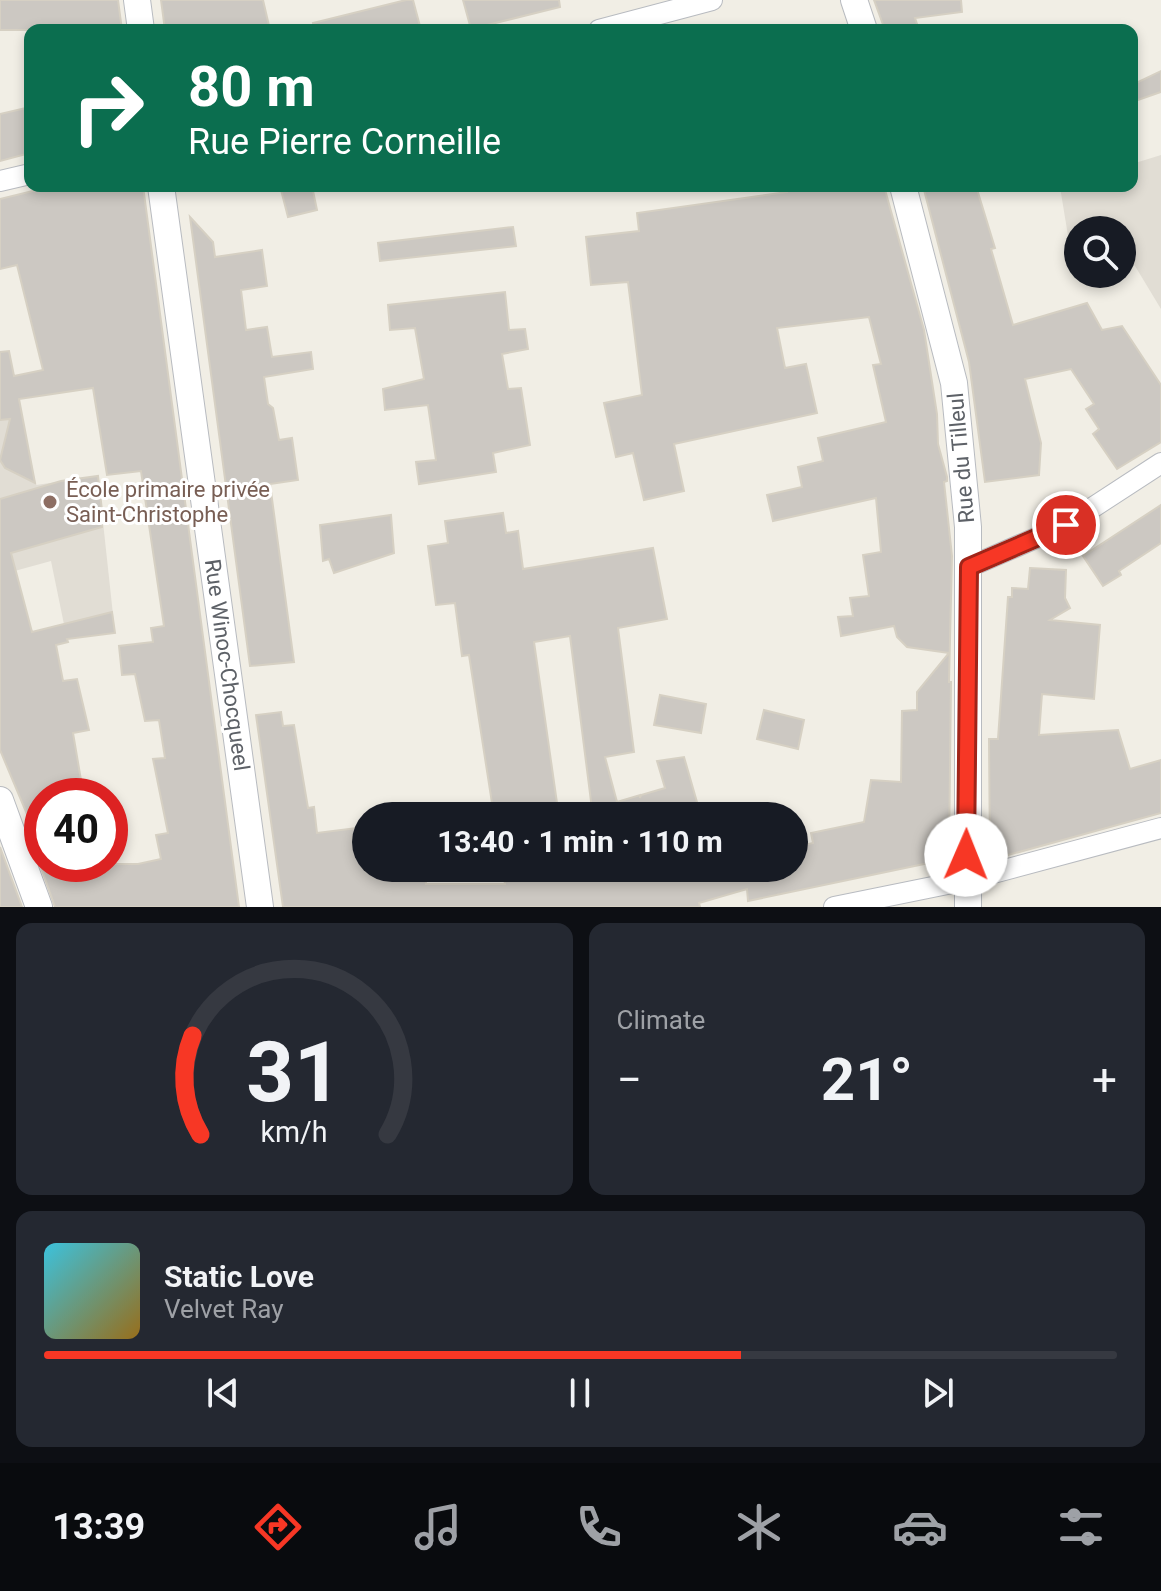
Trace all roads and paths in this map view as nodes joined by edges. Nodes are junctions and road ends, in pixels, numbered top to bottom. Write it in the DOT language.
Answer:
graph roads {
  1 [pos="137,0"];
  2 [pos="712,0"];
  3 [pos="854,0"];
  4 [pos="140,24"];
  5 [pos="622,24"];
  6 [pos="862,24"];
  7 [pos="24,175"];
  8 [pos="0,181"];
  9 [pos="162,192"];
  10 [pos="905,192"];
  11 [pos="1161,463"];
  12 [pos="969,567"];
  13 [pos="0,800"];
  14 [pos="1161,828"];
  15 [pos="967,880"];
  16 [pos="39,907"];
  17 [pos="260,907"];
  18 [pos="834,907"];
  19 [pos="968,907"];
  1 -- 4 [label="street"];
  2 -- 5 [label="street"];
  3 -- 6 [label="street"];
  7 -- 8 [label="street"];
  9 -- 17 [label="street, Rue Winoc-Chocqueel"];
  10 -- 12 [label="street, Rue du Tilleul"];
  11 -- 12 [label="street"];
  12 -- 15 [label="street, Rue du Tilleul"];
  13 -- 16 [label="street"];
  14 -- 15 [label="street"];
  15 -- 18 [label="street"];
  15 -- 19 [label="street, Rue du Tilleul"];
}
